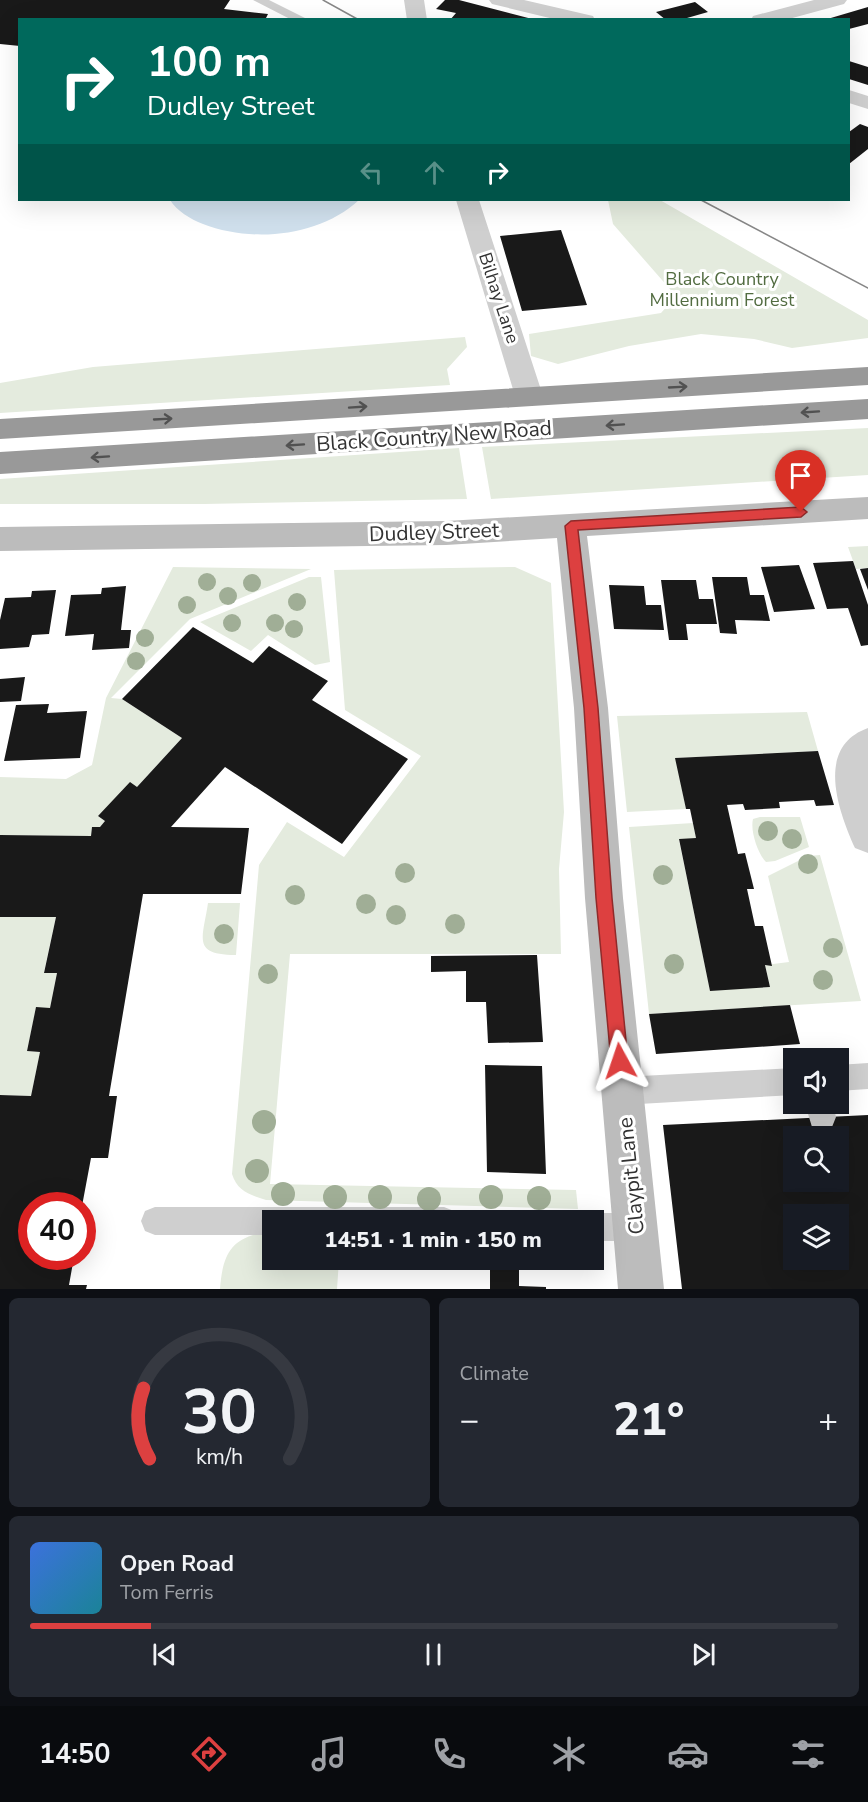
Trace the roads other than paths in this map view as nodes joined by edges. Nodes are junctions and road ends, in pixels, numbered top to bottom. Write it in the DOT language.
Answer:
graph roads {
  1 [pos="259,0"];
  2 [pos="414,0"];
  3 [pos="499,0"];
  4 [pos="837,0"];
  5 [pos="530,3"];
  6 [pos="299,18"];
  7 [pos="417,18"];
  8 [pos="579,18"];
  9 [pos="768,18"];
  10 [pos="850,96"];
  11 [pos="868,104"];
  12 [pos="467,201"];
  13 [pos="868,376"];
  14 [pos="529,396"];
  15 [pos="868,409"];
  16 [pos="0,429"];
  17 [pos="0,463"];
  18 [pos="868,507"];
  19 [pos="571,526"];
  20 [pos="0,539"];
  21 [pos="868,743"];
  22 [pos="868,836"];
  23 [pos="868,1076"];
  24 [pos="849,1077"];
  25 [pos="783,1081"];
  26 [pos="622,1091"];
  27 [pos="155,1221"];
  28 [pos="262,1221"];
  29 [pos="604,1227"];
  30 [pos="636,1227"];
  31 [pos="641,1289"];
  1 -- 6 [label="lane"];
  2 -- 7 [label="street"];
  3 -- 5 [label="street"];
  4 -- 9 [label="street"];
  5 -- 8 [label="street"];
  10 -- 11 [label="street"];
  12 -- 14 [label="street, Bilhay Lane"];
  14 -- 13 [label="highway, Black Country New Road, one-way"];
  16 -- 14 [label="highway, Black Country New Road, one-way"];
  15 -- 17 [label="highway, Black Country New Road, one-way"];
  18 -- 19 [label="street, Dudley Street"];
  19 -- 20 [label="street, Dudley Street"];
  19 -- 26 [label="street, Claypit Lane"];
  21 -- 22 [label="street"];
  23 -- 24 [label="lane"];
  25 -- 26 [label="lane"];
  26 -- 30 [label="street, Claypit Lane"];
  27 -- 28 [label="lane"];
  29 -- 30 [label="lane"];
  30 -- 31 [label="street, Claypit Lane"];
}
